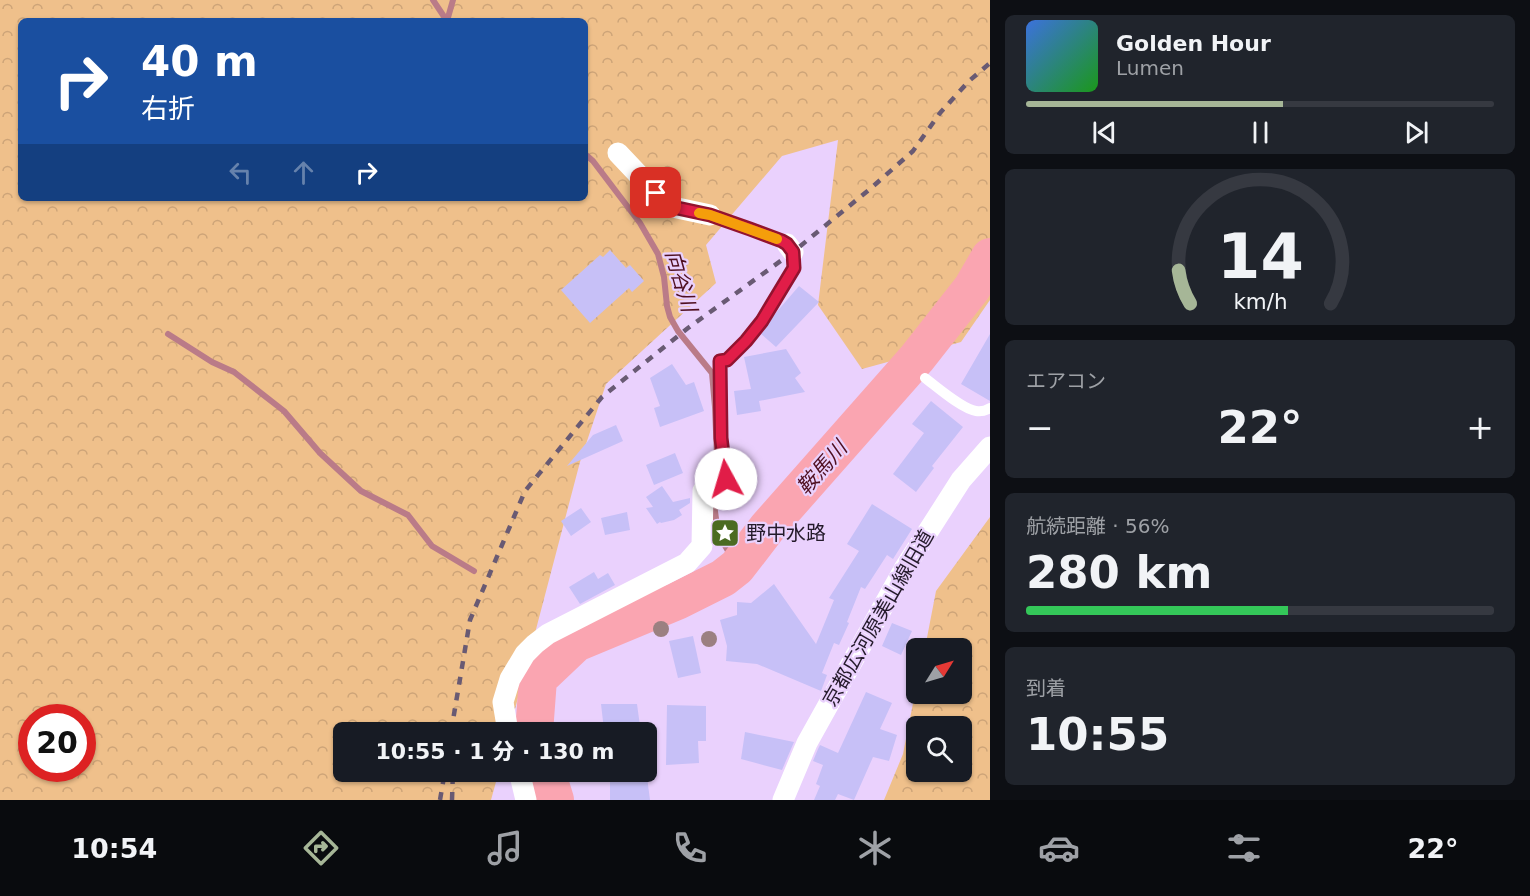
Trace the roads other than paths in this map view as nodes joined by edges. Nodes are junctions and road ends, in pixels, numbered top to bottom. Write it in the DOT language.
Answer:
graph roads {
  1 [pos="618,153"];
  2 [pos="710,215"];
  3 [pos="925,378"];
  4 [pos="990,408"];
  5 [pos="990,447"];
  6 [pos="715,485"];
  7 [pos="506,722"];
  8 [pos="522,782"];
  9 [pos="526,800"];
  10 [pos="783,800"];
  1 -- 2 [label="street"];
  2 -- 6 [label="lane"];
  3 -- 4 [label="lane"];
  5 -- 10 [label="street, 京都広河原美山線旧道"];
  6 -- 7 [label="street"];
  8 -- 9 [label="street"];
}
